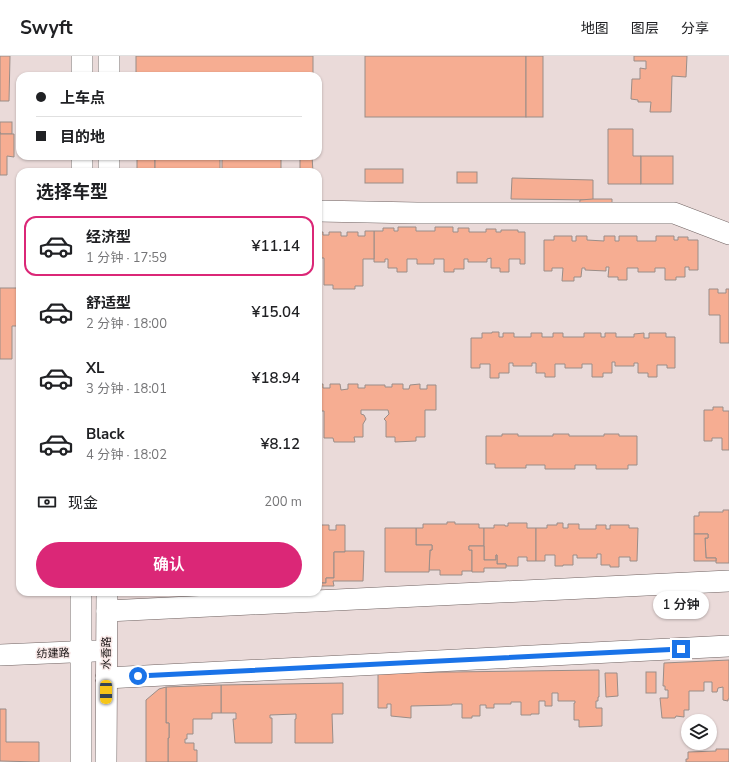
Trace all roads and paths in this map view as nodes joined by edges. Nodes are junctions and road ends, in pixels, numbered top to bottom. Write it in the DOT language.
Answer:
graph roads {
  1 [pos="82,56"];
  2 [pos="109,56"];
  3 [pos="82,72"];
  4 [pos="109,72"];
  5 [pos="322,211"];
  6 [pos="729,234"];
  7 [pos="729,581"];
  8 [pos="322,595"];
  9 [pos="81,596"];
  10 [pos="285,596"];
  11 [pos="107,602"];
  12 [pos="729,646"];
  13 [pos="106,651"];
  14 [pos="81,652"];
  15 [pos="0,655"];
  16 [pos="106,678"];
  17 [pos="81,762"];
  18 [pos="106,762"];
  1 -- 3 [label="street"];
  2 -- 4 [label="street"];
  5 -- 6 [label="street"];
  7 -- 8 [label="street"];
  9 -- 14 [label="street"];
  10 -- 11 [label="street"];
  11 -- 13 [label="street, 水香路"];
  12 -- 16 [label="street"];
  13 -- 14 [label="street, 纺建路"];
  13 -- 16 [label="street, 水香路"];
  14 -- 15 [label="street, 纺建路"];
  14 -- 17 [label="street"];
  16 -- 18 [label="street, 水香路"];
}
